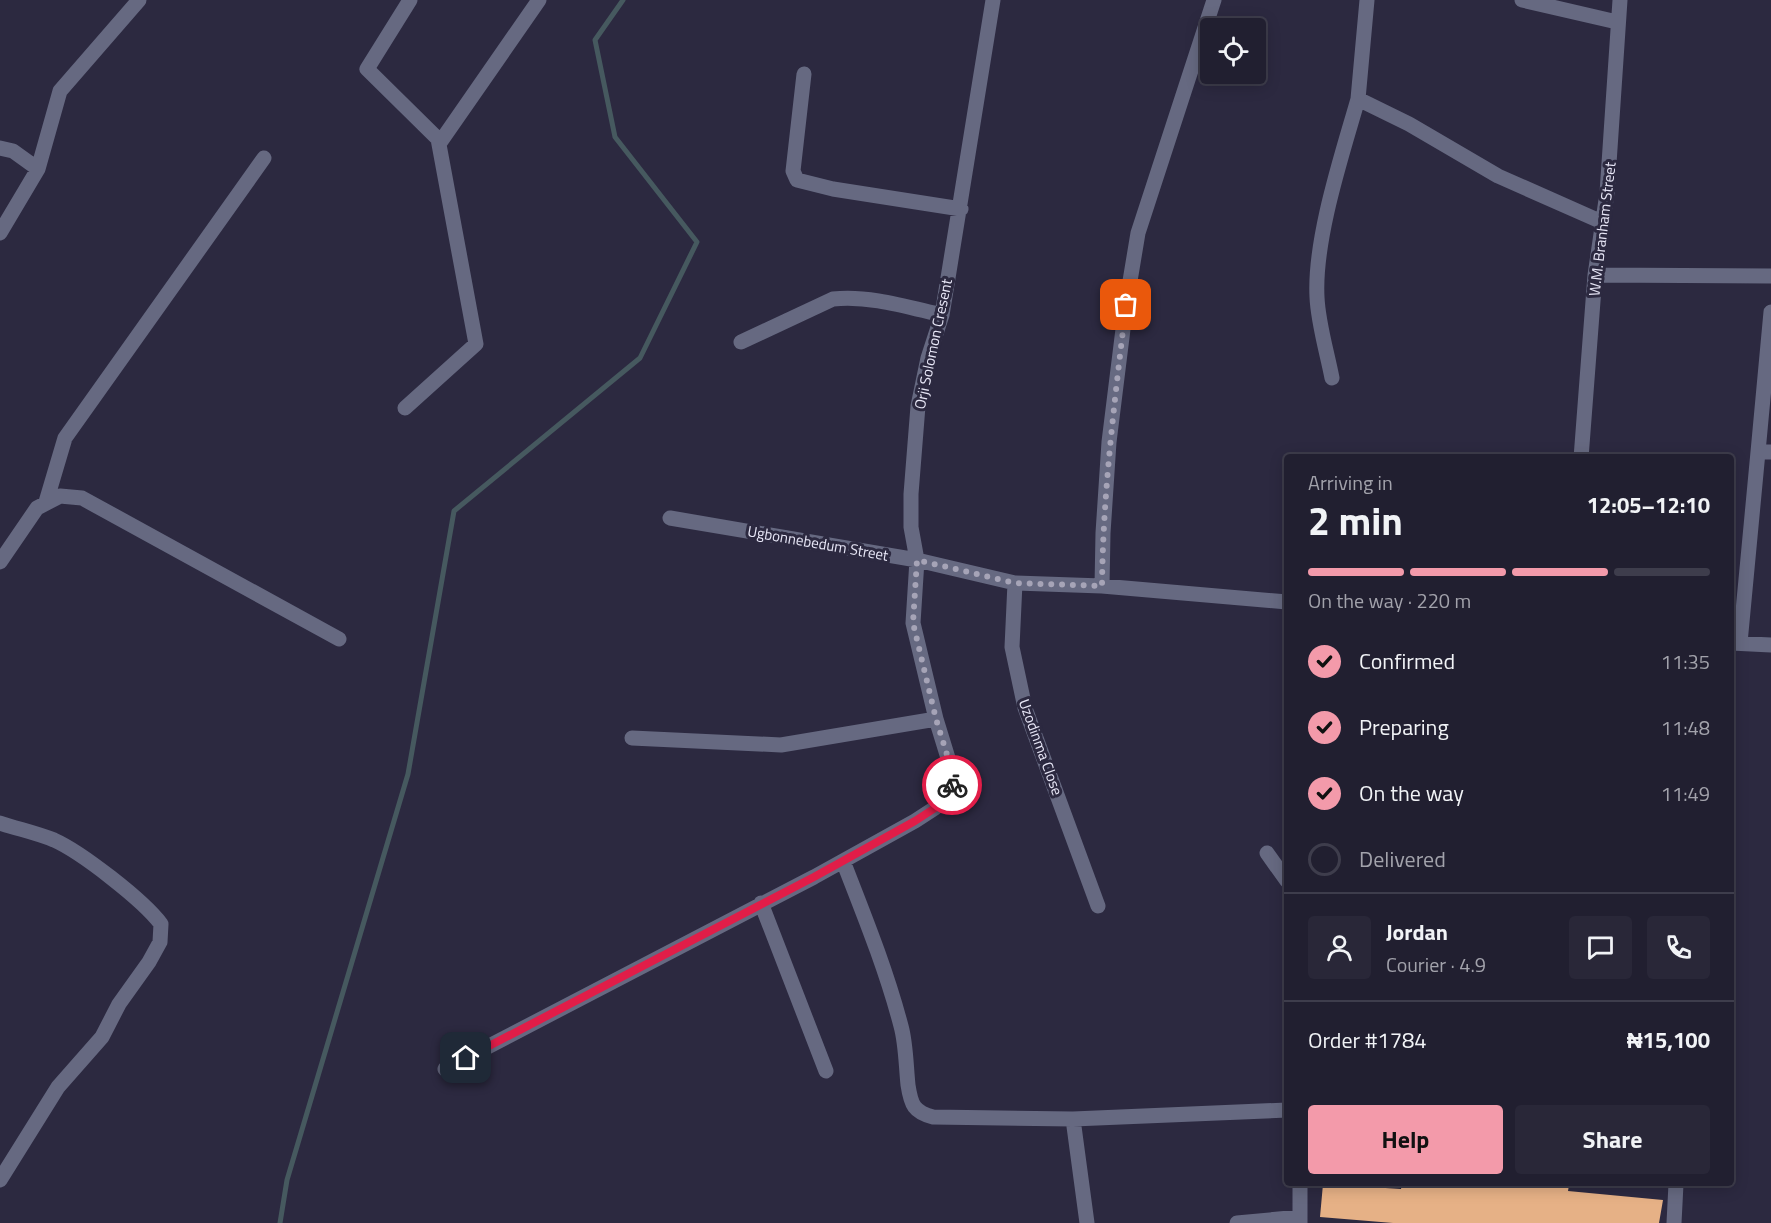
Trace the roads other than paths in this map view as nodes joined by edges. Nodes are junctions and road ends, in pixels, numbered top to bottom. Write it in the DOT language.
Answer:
graph roads {
  1 [pos="139,0"];
  2 [pos="410,0"];
  3 [pos="539,0"];
  4 [pos="993,0"];
  5 [pos="1214,0"];
  6 [pos="1367,0"];
  7 [pos="1522,0"];
  8 [pos="1620,0"];
  9 [pos="1617,22"];
  10 [pos="804,74"];
  11 [pos="1358,99"];
  12 [pos="439,144"];
  13 [pos="0,148"];
  14 [pos="264,158"];
  15 [pos="38,169"];
  16 [pos="961,209"];
  17 [pos="1602,222"];
  18 [pos="0,233"];
  19 [pos="1595,275"];
  20 [pos="1771,276"];
  21 [pos="1771,312"];
  22 [pos="942,315"];
  23 [pos="741,342"];
  24 [pos="1332,378"];
  25 [pos="405,408"];
  26 [pos="1765,452"];
  27 [pos="1581,454"];
  28 [pos="46,502"];
  29 [pos="670,518"];
  30 [pos="917,560"];
  31 [pos="0,562"];
  32 [pos="1015,583"];
  33 [pos="1102,586"];
  34 [pos="1284,602"];
  35 [pos="339,639"];
  36 [pos="1736,643"];
  37 [pos="1771,645"];
  38 [pos="936,719"];
  39 [pos="632,738"];
  40 [pos="0,823"];
  41 [pos="1267,853"];
  42 [pos="843,861"];
  43 [pos="1284,877"];
  44 [pos="761,903"];
  45 [pos="1098,906"];
  46 [pos="445,1069"];
  47 [pos="826,1071"];
  48 [pos="1284,1110"];
  49 [pos="1073,1119"];
  50 [pos="0,1180"];
  51 [pos="1300,1186"];
  52 [pos="1676,1186"];
  53 [pos="1300,1220"];
  54 [pos="1087,1223"];
  55 [pos="1237,1223"];
  56 [pos="1674,1223"];
  1 -- 15 [label="street"];
  2 -- 12 [label="street"];
  3 -- 12 [label="street"];
  4 -- 16 [label="street, Orji Solomon Cresent"];
  5 -- 33 [label="street"];
  6 -- 11 [label="street"];
  7 -- 9 [label="street"];
  8 -- 9 [label="street, W.M. Branham Street"];
  9 -- 17 [label="street, W.M. Branham Street"];
  10 -- 16 [label="street"];
  11 -- 17 [label="street"];
  11 -- 24 [label="street"];
  12 -- 25 [label="street"];
  13 -- 15 [label="street"];
  14 -- 28 [label="street"];
  15 -- 18 [label="street"];
  16 -- 22 [label="street, Orji Solomon Cresent"];
  17 -- 19 [label="street, W.M. Branham Street"];
  19 -- 20 [label="street"];
  19 -- 27 [label="street, W.M. Branham Street"];
  21 -- 26 [label="street"];
  22 -- 23 [label="street"];
  22 -- 30 [label="street, Orji Solomon Cresent"];
  26 -- 36 [label="street"];
  28 -- 31 [label="street"];
  28 -- 35 [label="street"];
  29 -- 30 [label="street, Ugbonnebedum Street"];
  30 -- 32 [label="street, Ugbonnebedum Street"];
  30 -- 38 [label="street, Orji Solomon Cresent"];
  32 -- 33 [label="street, Ugbonnebedum Street"];
  32 -- 45 [label="street, Uzodinma Close"];
  33 -- 34 [label="street, Ugbonnebedum Street"];
  36 -- 37 [label="street"];
  38 -- 39 [label="street"];
  38 -- 42 [label="street, Orji Solomon Cresent"];
  40 -- 50 [label="street"];
  41 -- 43 [label="street"];
  42 -- 44 [label="street, Orji Solomon Cresent"];
  42 -- 49 [label="street"];
  44 -- 46 [label="street, Orji Solomon Cresent"];
  44 -- 47 [label="street"];
  48 -- 49 [label="street"];
  49 -- 54 [label="street"];
  51 -- 53 [label="street"];
  52 -- 56 [label="street"];
  53 -- 55 [label="street"];
}
